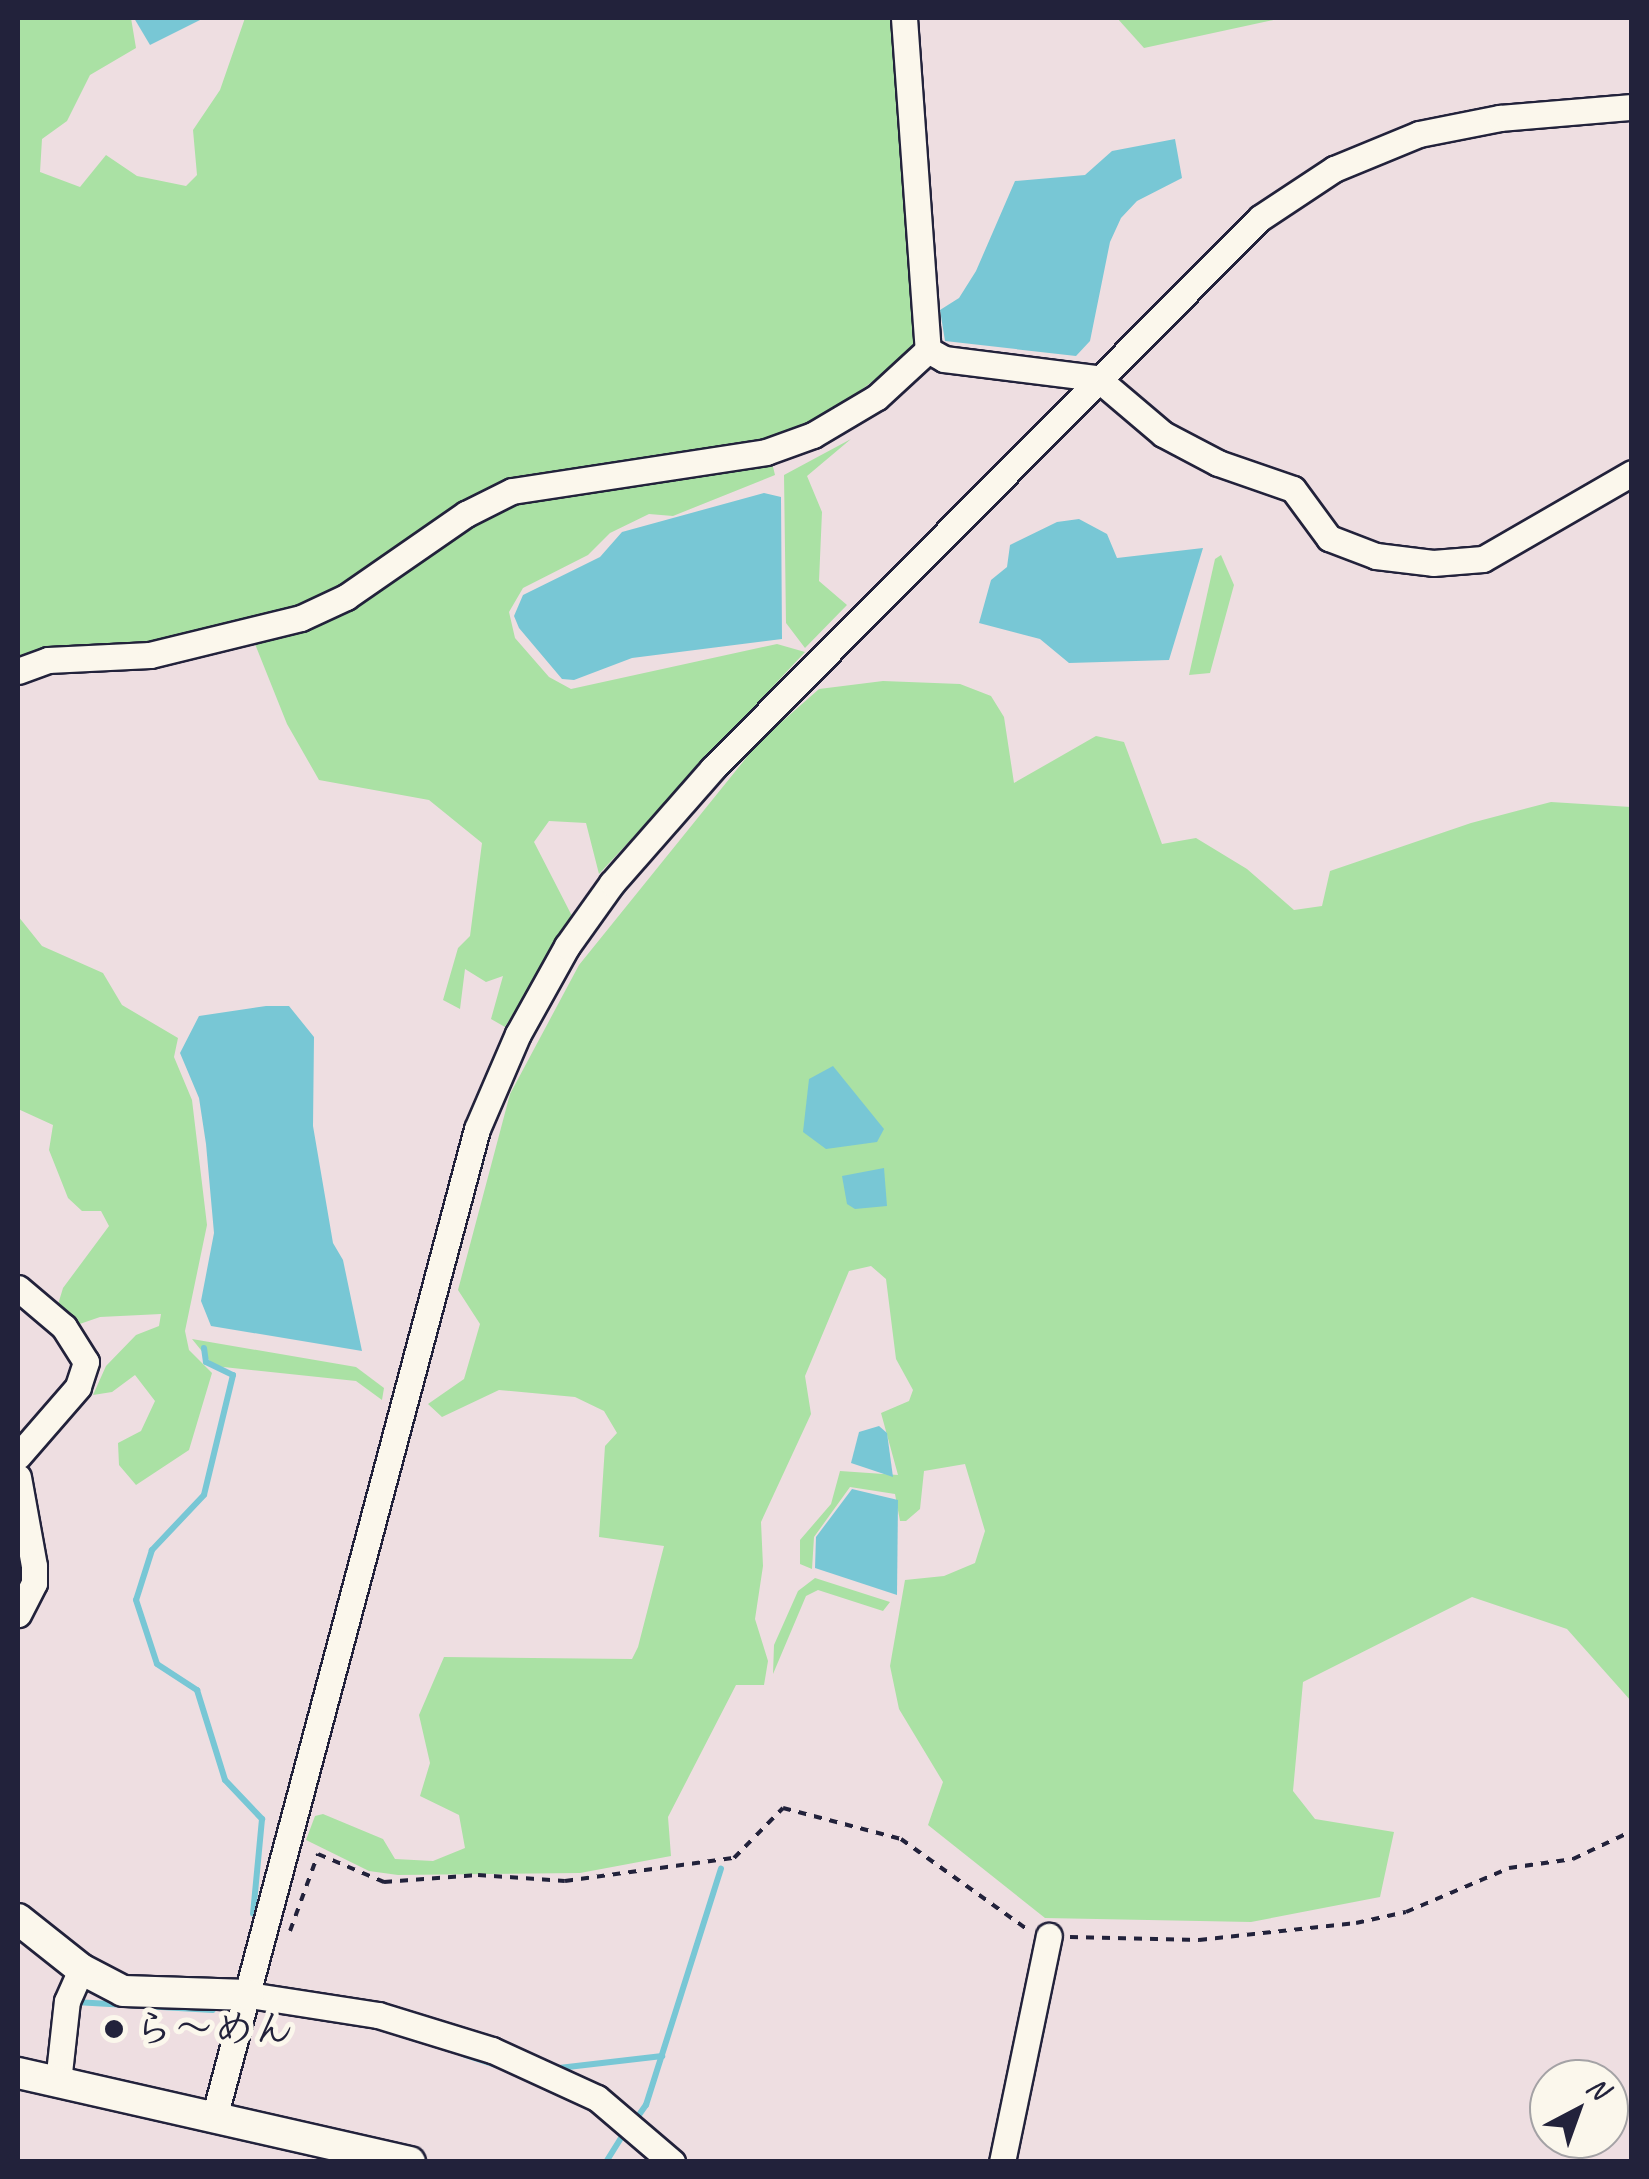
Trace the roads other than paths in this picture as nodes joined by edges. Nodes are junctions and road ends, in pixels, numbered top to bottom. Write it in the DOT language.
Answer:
graph roads {
  1 [pos="904,18"];
  2 [pos="1632,107"];
  3 [pos="928,350"];
  4 [pos="1097,378"];
  5 [pos="1632,473"];
  6 [pos="18,671"];
  7 [pos="18,1288"];
  8 [pos="18,1456"];
  9 [pos="18,1477"];
  10 [pos="18,1614"];
  11 [pos="18,1919"];
  12 [pos="1050,1936"];
  13 [pos="81,1970"];
  14 [pos="250,1995"];
  15 [pos="18,2073"];
  16 [pos="58,2082"];
  17 [pos="214,2118"];
  18 [pos="410,2162"];
  19 [pos="672,2162"];
  20 [pos="1002,2162"];
  1 -- 3 [label="street"];
  2 -- 4 [label="street"];
  3 -- 4 [label="street"];
  3 -- 6 [label="street"];
  4 -- 5 [label="street"];
  4 -- 14 [label="street"];
  7 -- 8 [label="street"];
  9 -- 10 [label="street"];
  11 -- 13 [label="main road"];
  12 -- 20 [label="street"];
  13 -- 14 [label="main road"];
  13 -- 16 [label="street"];
  14 -- 17 [label="street"];
  14 -- 19 [label="street"];
  15 -- 16 [label="main road"];
  16 -- 17 [label="main road"];
  17 -- 18 [label="main road"];
}
